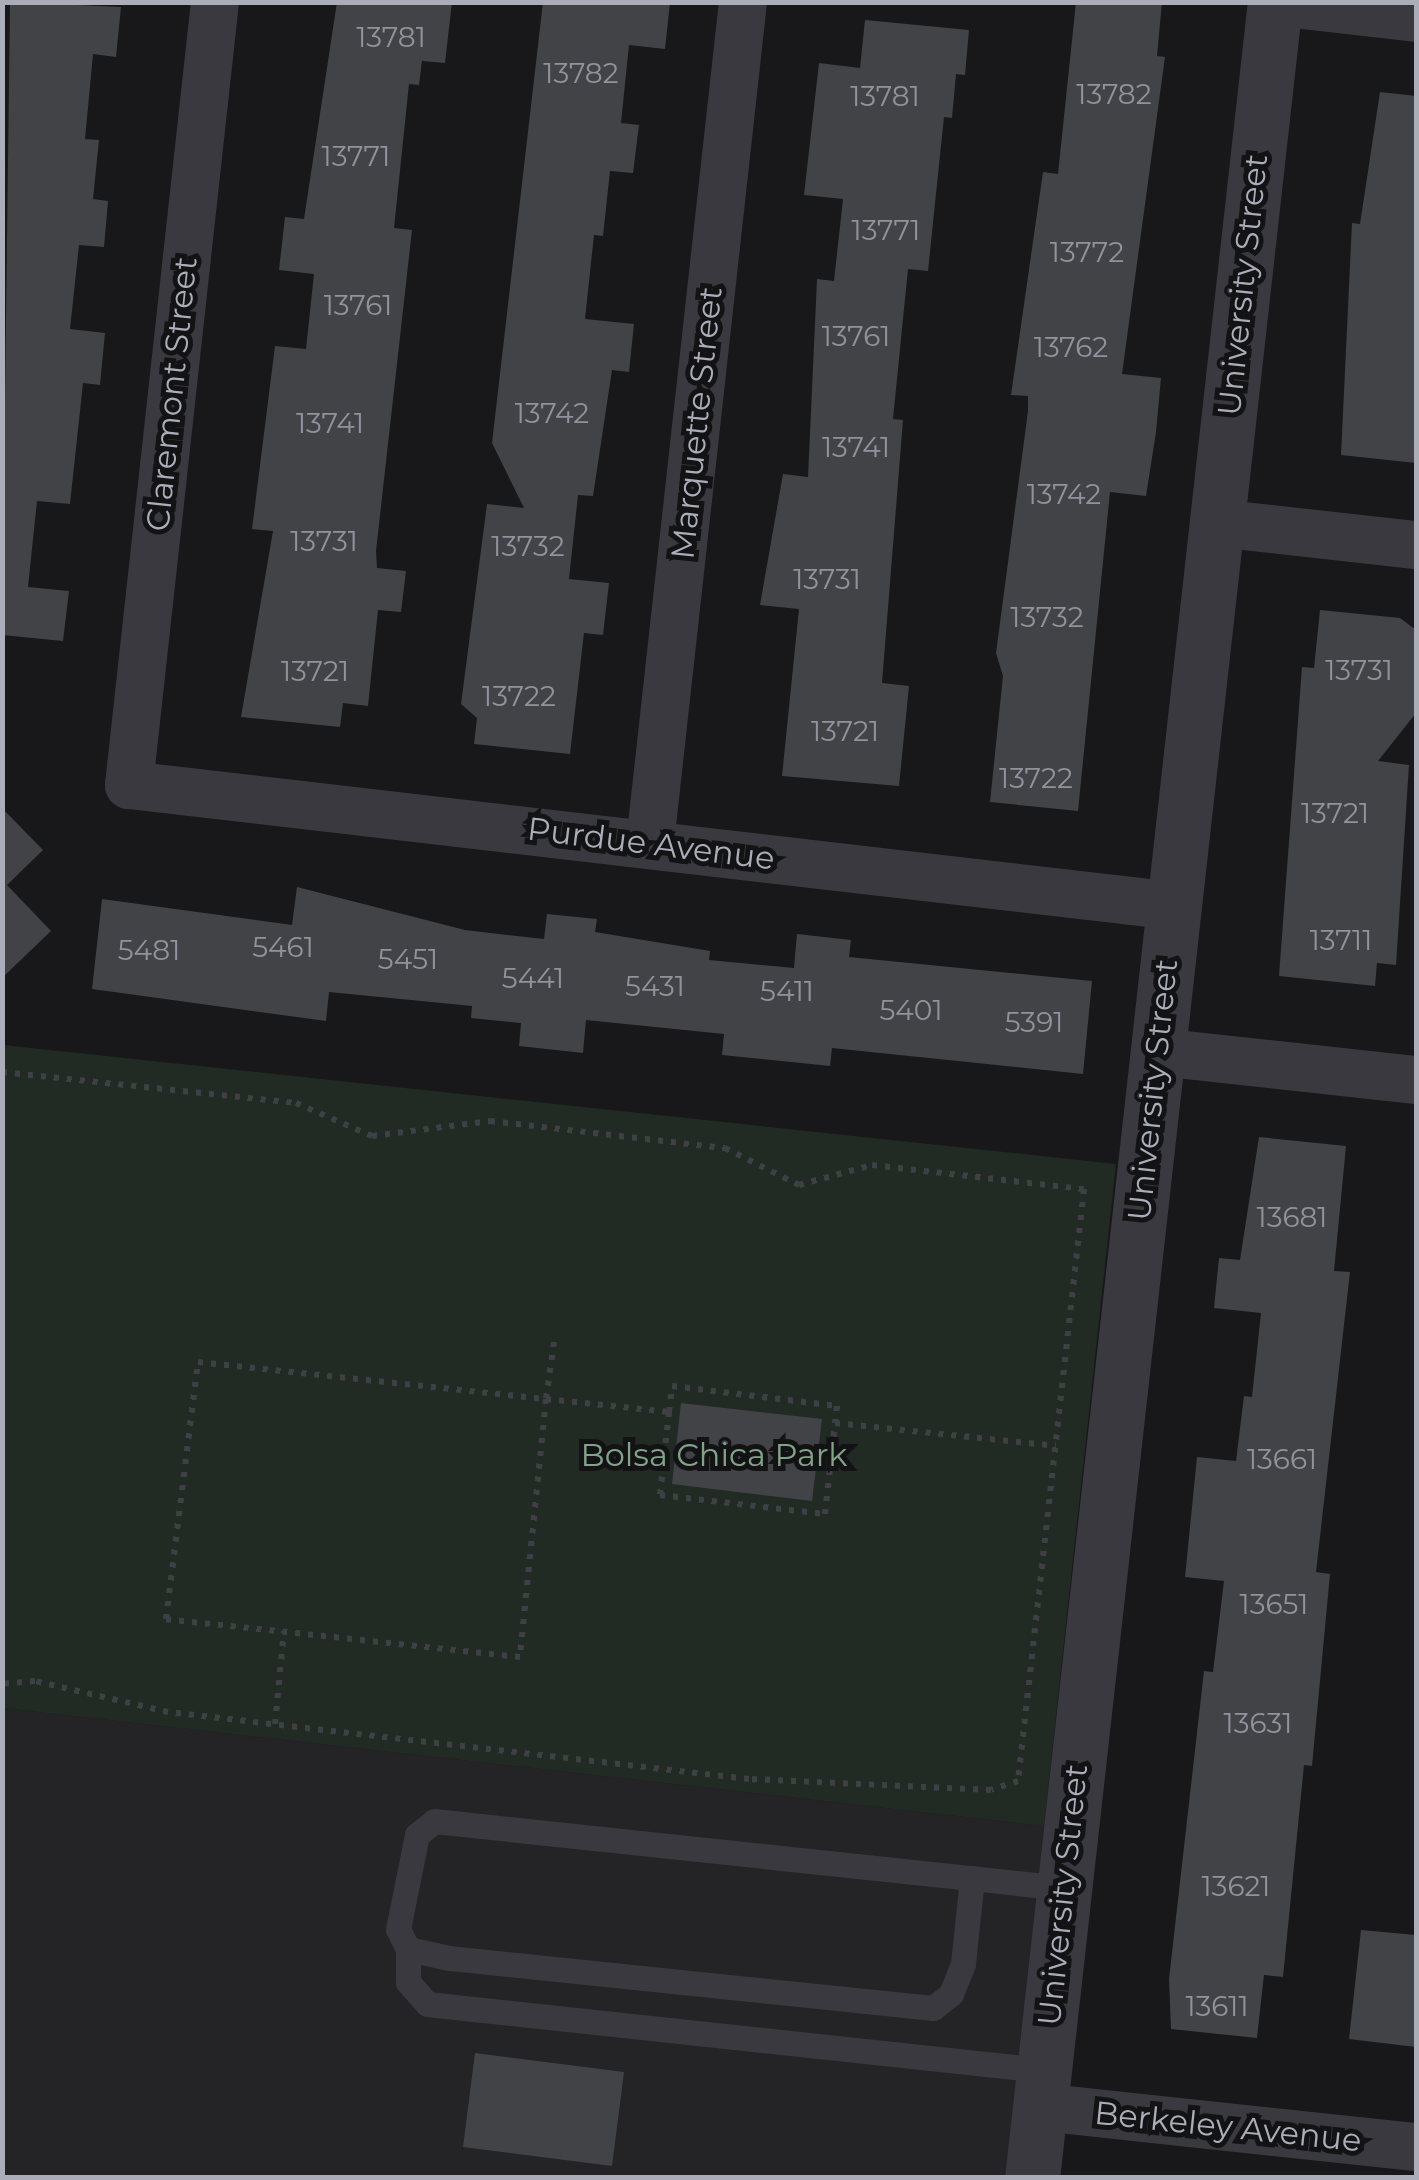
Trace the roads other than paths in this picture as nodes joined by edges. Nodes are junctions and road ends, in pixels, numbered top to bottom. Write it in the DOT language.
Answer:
graph roads {
  1 [pos="215,2"];
  2 [pos="743,2"];
  3 [pos="1276,2"];
  4 [pos="1416,18"];
  5 [pos="1216,524"];
  6 [pos="1416,545"];
  7 [pos="128,786"];
  8 [pos="650,843"];
  9 [pos="1174,906"];
  10 [pos="1158,1052"];
  11 [pos="1416,1080"];
  12 [pos="972,1878"];
  13 [pos="1064,1888"];
  14 [pos="408,1949"];
  15 [pos="1042,2088"];
  16 [pos="1416,2147"];
  17 [pos="1032,2178"];
  1 -- 7 [label="street, Claremont Street"];
  2 -- 8 [label="street, Marquette Street"];
  3 -- 4 [label="street"];
  3 -- 5 [label="street, University Street"];
  5 -- 6 [label="street"];
  5 -- 9 [label="street, University Street"];
  7 -- 8 [label="street, Purdue Avenue"];
  8 -- 9 [label="street, Purdue Avenue"];
  9 -- 10 [label="street, University Street"];
  10 -- 11 [label="street"];
  10 -- 13 [label="street, University Street"];
  12 -- 13 [label="lane"];
  12 -- 14 [label="lane"];
  12 -- 14 [label="lane"];
  13 -- 15 [label="street, University Street"];
  14 -- 15 [label="lane"];
  15 -- 16 [label="street, Berkeley Avenue"];
  15 -- 17 [label="street, University Street"];
}
